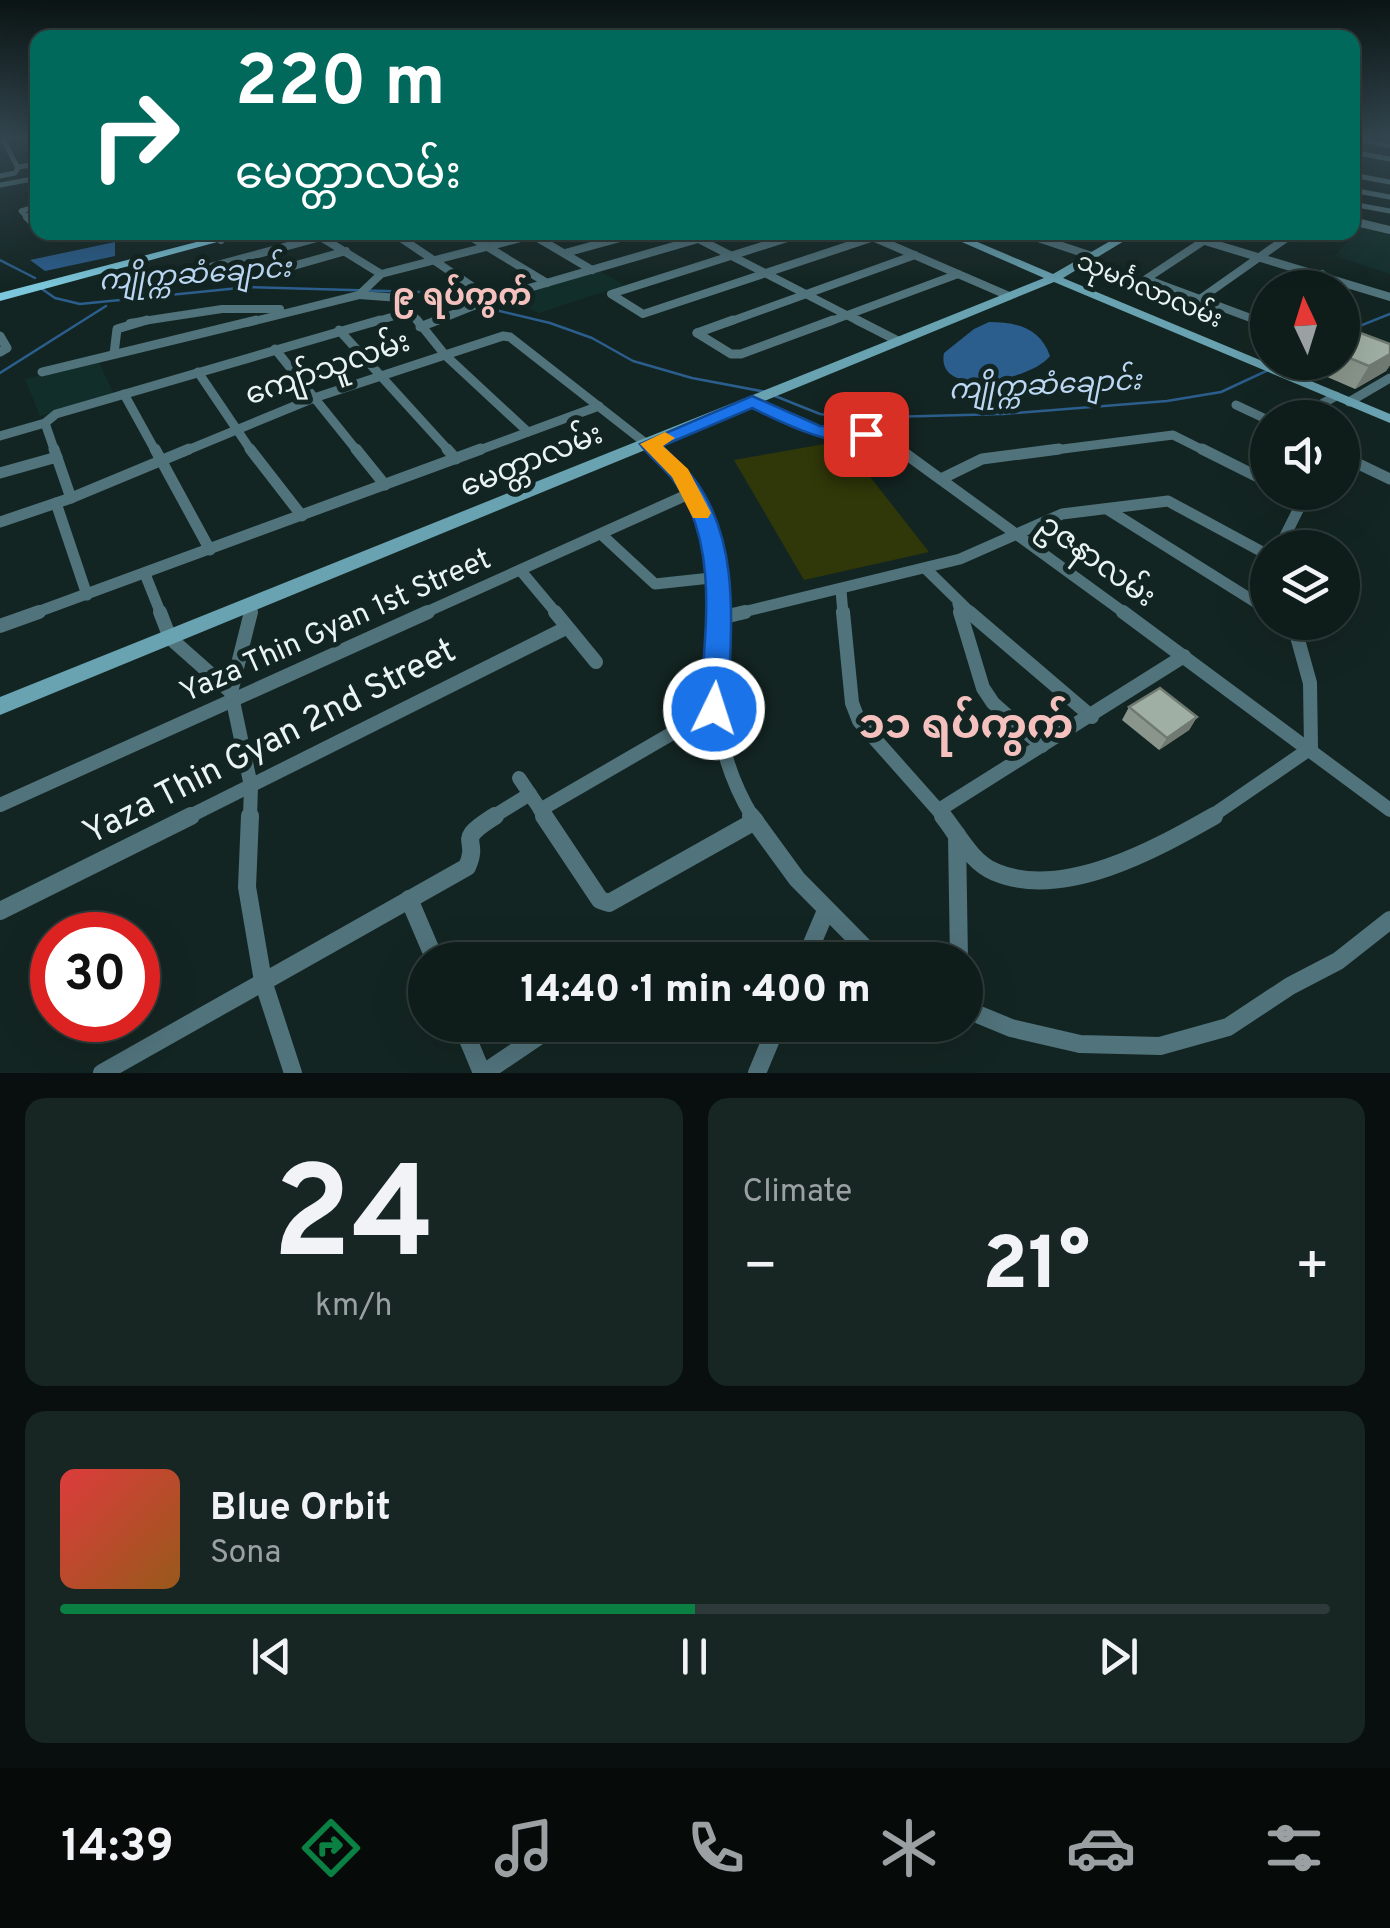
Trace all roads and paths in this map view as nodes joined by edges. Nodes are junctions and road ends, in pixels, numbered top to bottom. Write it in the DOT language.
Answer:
graph roads {
  1 [pos="1360,191"];
  2 [pos="1390,197"];
  3 [pos="1360,205"];
  4 [pos="1390,211"];
  5 [pos="1360,223"];
  6 [pos="1390,230"];
  7 [pos="201,240"];
  8 [pos="302,240"];
  9 [pos="326,240"];
  10 [pos="405,240"];
  11 [pos="476,240"];
  12 [pos="511,240"];
  13 [pos="542,240"];
  14 [pos="613,240"];
  15 [pos="698,240"];
  16 [pos="781,240"];
  17 [pos="865,240"];
  18 [pos="881,240"];
  19 [pos="964,240"];
  20 [pos="1044,240"];
  21 [pos="1120,240"];
  22 [pos="1204,240"];
  23 [pos="1285,240"];
  24 [pos="487,247"];
  25 [pos="346,252"];
  26 [pos="566,253"];
  27 [pos="915,254"];
  28 [pos="730,256"];
  29 [pos="1092,256"];
  30 [pos="1261,257"];
  31 [pos="436,260"];
  32 [pos="226,263"];
  33 [pos="592,270"];
  34 [pos="1308,270"];
  35 [pos="380,274"];
  36 [pos="767,274"];
  37 [pos="958,274"];
  38 [pos="1056,277"];
  39 [pos="163,284"];
  40 [pos="547,284"];
  41 [pos="1360,287"];
  42 [pos="362,293"];
  43 [pos="804,293"];
  44 [pos="0,294"];
  45 [pos="1009,296"];
  46 [pos="1390,297"];
  47 [pos="1200,298"];
  48 [pos="486,301"];
  49 [pos="296,309"];
  50 [pos="411,310"];
  51 [pos="846,315"];
  52 [pos="1250,317"];
  53 [pos="420,328"];
  54 [pos="339,330"];
  55 [pos="0,336"];
  56 [pos="898,341"];
  57 [pos="275,350"];
  58 [pos="0,352"];
  59 [pos="114,354"];
  60 [pos="445,355"];
  61 [pos="42,372"];
  62 [pos="198,372"];
  63 [pos="380,377"];
  64 [pos="1390,378"];
  65 [pos="124,394"];
  66 [pos="314,398"];
  67 [pos="1342,399"];
  68 [pos="752,401"];
  69 [pos="1236,405"];
  70 [pos="599,406"];
  71 [pos="1250,412"];
  72 [pos="1390,420"];
  73 [pos="45,424"];
  74 [pos="234,429"];
  75 [pos="528,432"];
  76 [pos="0,436"];
  77 [pos="650,444"];
  78 [pos="57,457"];
  79 [pos="456,459"];
  80 [pos="160,462"];
  81 [pos="1360,465"];
  82 [pos="0,473"];
  83 [pos="1250,473"];
  84 [pos="1390,479"];
  85 [pos="940,480"];
  86 [pos="384,485"];
  87 [pos="691,494"];
  88 [pos="71,498"];
  89 [pos="56,503"];
  90 [pos="1107,509"];
  91 [pos="302,516"];
  92 [pos="0,522"];
  93 [pos="602,535"];
  94 [pos="1017,535"];
  95 [pos="1250,546"];
  96 [pos="210,550"];
  97 [pos="926,569"];
  98 [pos="521,572"];
  99 [pos="145,574"];
  100 [pos="720,578"];
  101 [pos="841,590"];
  102 [pos="87,595"];
  103 [pos="1250,599"];
  104 [pos="958,602"];
  105 [pos="253,604"];
  106 [pos="720,618"];
  107 [pos="0,626"];
  108 [pos="566,628"];
  109 [pos="170,638"];
  110 [pos="1296,640"];
  111 [pos="1184,656"];
  112 [pos="596,662"];
  113 [pos="232,697"];
  114 [pos="0,706"];
  115 [pos="714,709"];
  116 [pos="1092,717"];
  117 [pos="1042,746"];
  118 [pos="1311,748"];
  119 [pos="252,786"];
  120 [pos="530,794"];
  121 [pos="0,805"];
  122 [pos="940,810"];
  123 [pos="1390,810"];
  124 [pos="755,821"];
  125 [pos="957,835"];
  126 [pos="410,899"];
  127 [pos="0,911"];
  128 [pos="825,913"];
  129 [pos="1390,920"];
  130 [pos="428,942"];
  131 [pos="813,942"];
  132 [pos="858,942"];
  133 [pos="959,942"];
  134 [pos="264,982"];
  135 [pos="983,1016"];
  136 [pos="469,1042"];
  137 [pos="530,1042"];
  138 [pos="770,1042"];
  139 [pos="102,1073"];
  140 [pos="293,1073"];
  141 [pos="483,1073"];
  142 [pos="757,1073"];
  1 -- 2 [label="street"];
  3 -- 4 [label="street"];
  5 -- 6 [label="street"];
  7 -- 44 [label="main road"];
  8 -- 32 [label="street"];
  9 -- 25 [label="street"];
  10 -- 31 [label="street"];
  11 -- 24 [label="street"];
  12 -- 24 [label="street"];
  13 -- 26 [label="street"];
  14 -- 26 [label="street"];
  15 -- 28 [label="street"];
  15 -- 33 [label="street"];
  16 -- 28 [label="street"];
  17 -- 36 [label="street"];
  18 -- 27 [label="street"];
  19 -- 38 [label="main road, သုမင်္ဂလာလမ်း"];
  20 -- 29 [label="street"];
  21 -- 29 [label="main road, မေတ္တာလမ်း"];
  22 -- 30 [label="street"];
  22 -- 47 [label="street"];
  23 -- 30 [label="street"];
  24 -- 31 [label="street"];
  24 -- 40 [label="street"];
  25 -- 32 [label="street"];
  25 -- 35 [label="street"];
  26 -- 33 [label="street"];
  27 -- 37 [label="street"];
  27 -- 43 [label="street"];
  28 -- 36 [label="street"];
  28 -- 36 [label="street"];
  29 -- 38 [label="main road, မေတ္တာလမ်း"];
  30 -- 34 [label="street"];
  30 -- 47 [label="street"];
  31 -- 35 [label="street"];
  31 -- 48 [label="street"];
  32 -- 39 [label="street"];
  33 -- 40 [label="street"];
  35 -- 42 [label="street"];
  36 -- 43 [label="street"];
  37 -- 45 [label="street"];
  37 -- 51 [label="street"];
  38 -- 45 [label="main road, မေတ္တာလမ်း"];
  38 -- 67 [label="main road, သုမင်္ဂလာလမ်း"];
  40 -- 48 [label="street"];
  41 -- 46 [label="street"];
  42 -- 49 [label="street"];
  42 -- 50 [label="street"];
  43 -- 51 [label="street"];
  43 -- 51 [label="street"];
  45 -- 56 [label="main road, မေတ္တာလမ်း"];
  47 -- 52 [label="street"];
  48 -- 53 [label="street"];
  49 -- 59 [label="street"];
  49 -- 59 [label="street"];
  50 -- 53 [label="street"];
  50 -- 54 [label="street"];
  51 -- 56 [label="street"];
  53 -- 60 [label="street"];
  54 -- 57 [label="street"];
  54 -- 63 [label="street"];
  55 -- 58 [label="street"];
  56 -- 68 [label="main road, မေတ္တာလမ်း"];
  57 -- 62 [label="street"];
  57 -- 66 [label="street"];
  59 -- 61 [label="street"];
  60 -- 63 [label="street, ကျော်သူလမ်း"];
  60 -- 70 [label="street, ကျော်သူလမ်း"];
  60 -- 75 [label="street"];
  62 -- 65 [label="street"];
  62 -- 74 [label="street"];
  63 -- 66 [label="street, ကျော်သူလမ်း"];
  63 -- 79 [label="street"];
  64 -- 67 [label="street"];
  65 -- 73 [label="street"];
  65 -- 80 [label="street"];
  66 -- 74 [label="street, ကျော်သူလမ်း"];
  66 -- 86 [label="street"];
  67 -- 72 [label="main road, သုမင်္ဂလာလမ်း"];
  68 -- 77 [label="main road, မေတ္တာလမ်း"];
  68 -- 85 [label="street, ဥဇနာလမ်း"];
  69 -- 71 [label="street"];
  70 -- 75 [label="street"];
  70 -- 77 [label="street, ကျော်သူလမ်း"];
  73 -- 76 [label="street"];
  73 -- 78 [label="street"];
  74 -- 80 [label="street, ကျော်သူလမ်း"];
  74 -- 91 [label="street"];
  75 -- 79 [label="street"];
  77 -- 87 [label="street, ကျော်သူလမ်း"];
  77 -- 105 [label="main road, မေတ္တာလမ်း"];
  78 -- 82 [label="street"];
  78 -- 88 [label="street"];
  79 -- 86 [label="street"];
  80 -- 88 [label="street, ကျော်သူလမ်း"];
  80 -- 96 [label="street"];
  81 -- 84 [label="street"];
  83 -- 85 [label="street"];
  85 -- 94 [label="street, ဥဇနာလမ်း"];
  86 -- 91 [label="street"];
  87 -- 93 [label="street, Yaza Thin Gyan 1st Street"];
  87 -- 100 [label="street, ကျော်သူလမ်း"];
  88 -- 89 [label="street, ကျော်သူလမ်း"];
  89 -- 92 [label="street, ကျော်သူလမ်း"];
  89 -- 102 [label="street"];
  90 -- 94 [label="street"];
  90 -- 95 [label="street"];
  90 -- 103 [label="street"];
  91 -- 96 [label="street"];
  93 -- 98 [label="street, Yaza Thin Gyan 1st Street"];
  93 -- 100 [label="street"];
  94 -- 97 [label="street"];
  94 -- 111 [label="street, ဥဇနာလမ်း"];
  96 -- 99 [label="street"];
  97 -- 101 [label="street"];
  97 -- 104 [label="street"];
  98 -- 108 [label="street"];
  98 -- 113 [label="street, Yaza Thin Gyan 1st Street"];
  99 -- 102 [label="street"];
  99 -- 109 [label="street"];
  100 -- 106 [label="street, ကျော်သူလမ်း"];
  101 -- 106 [label="street"];
  101 -- 122 [label="street"];
  102 -- 107 [label="street"];
  104 -- 116 [label="street"];
  104 -- 117 [label="street"];
  105 -- 109 [label="main road, မေတ္တာလမ်း"];
  105 -- 113 [label="street"];
  106 -- 115 [label="street, ကျော်သူလမ်း"];
  108 -- 112 [label="street"];
  108 -- 119 [label="street, Yaza Thin Gyan 2nd Street"];
  109 -- 113 [label="street"];
  109 -- 114 [label="main road, မေတ္တာလမ်း"];
  110 -- 118 [label="street"];
  111 -- 116 [label="street"];
  111 -- 118 [label="street, ဥဇနာလမ်း"];
  113 -- 119 [label="street"];
  113 -- 121 [label="street, Yaza Thin Gyan 1st Street"];
  115 -- 120 [label="street"];
  115 -- 124 [label="street, ကျော်သူလမ်း"];
  116 -- 117 [label="street"];
  117 -- 122 [label="street"];
  118 -- 123 [label="street, ဥဇနာလမ်း"];
  118 -- 125 [label="street"];
  119 -- 127 [label="street, Yaza Thin Gyan 2nd Street"];
  119 -- 134 [label="street"];
  120 -- 124 [label="street"];
  120 -- 126 [label="street"];
  122 -- 125 [label="street"];
  124 -- 128 [label="street, ကျော်သူလမ်း"];
  125 -- 133 [label="street"];
  126 -- 130 [label="street"];
  126 -- 134 [label="street"];
  128 -- 131 [label="street"];
  128 -- 132 [label="street, ကျော်သူလမ်း"];
  129 -- 135 [label="street"];
  134 -- 139 [label="street"];
  134 -- 140 [label="street"];
  136 -- 141 [label="street"];
  137 -- 141 [label="street"];
  138 -- 142 [label="street"];
}
